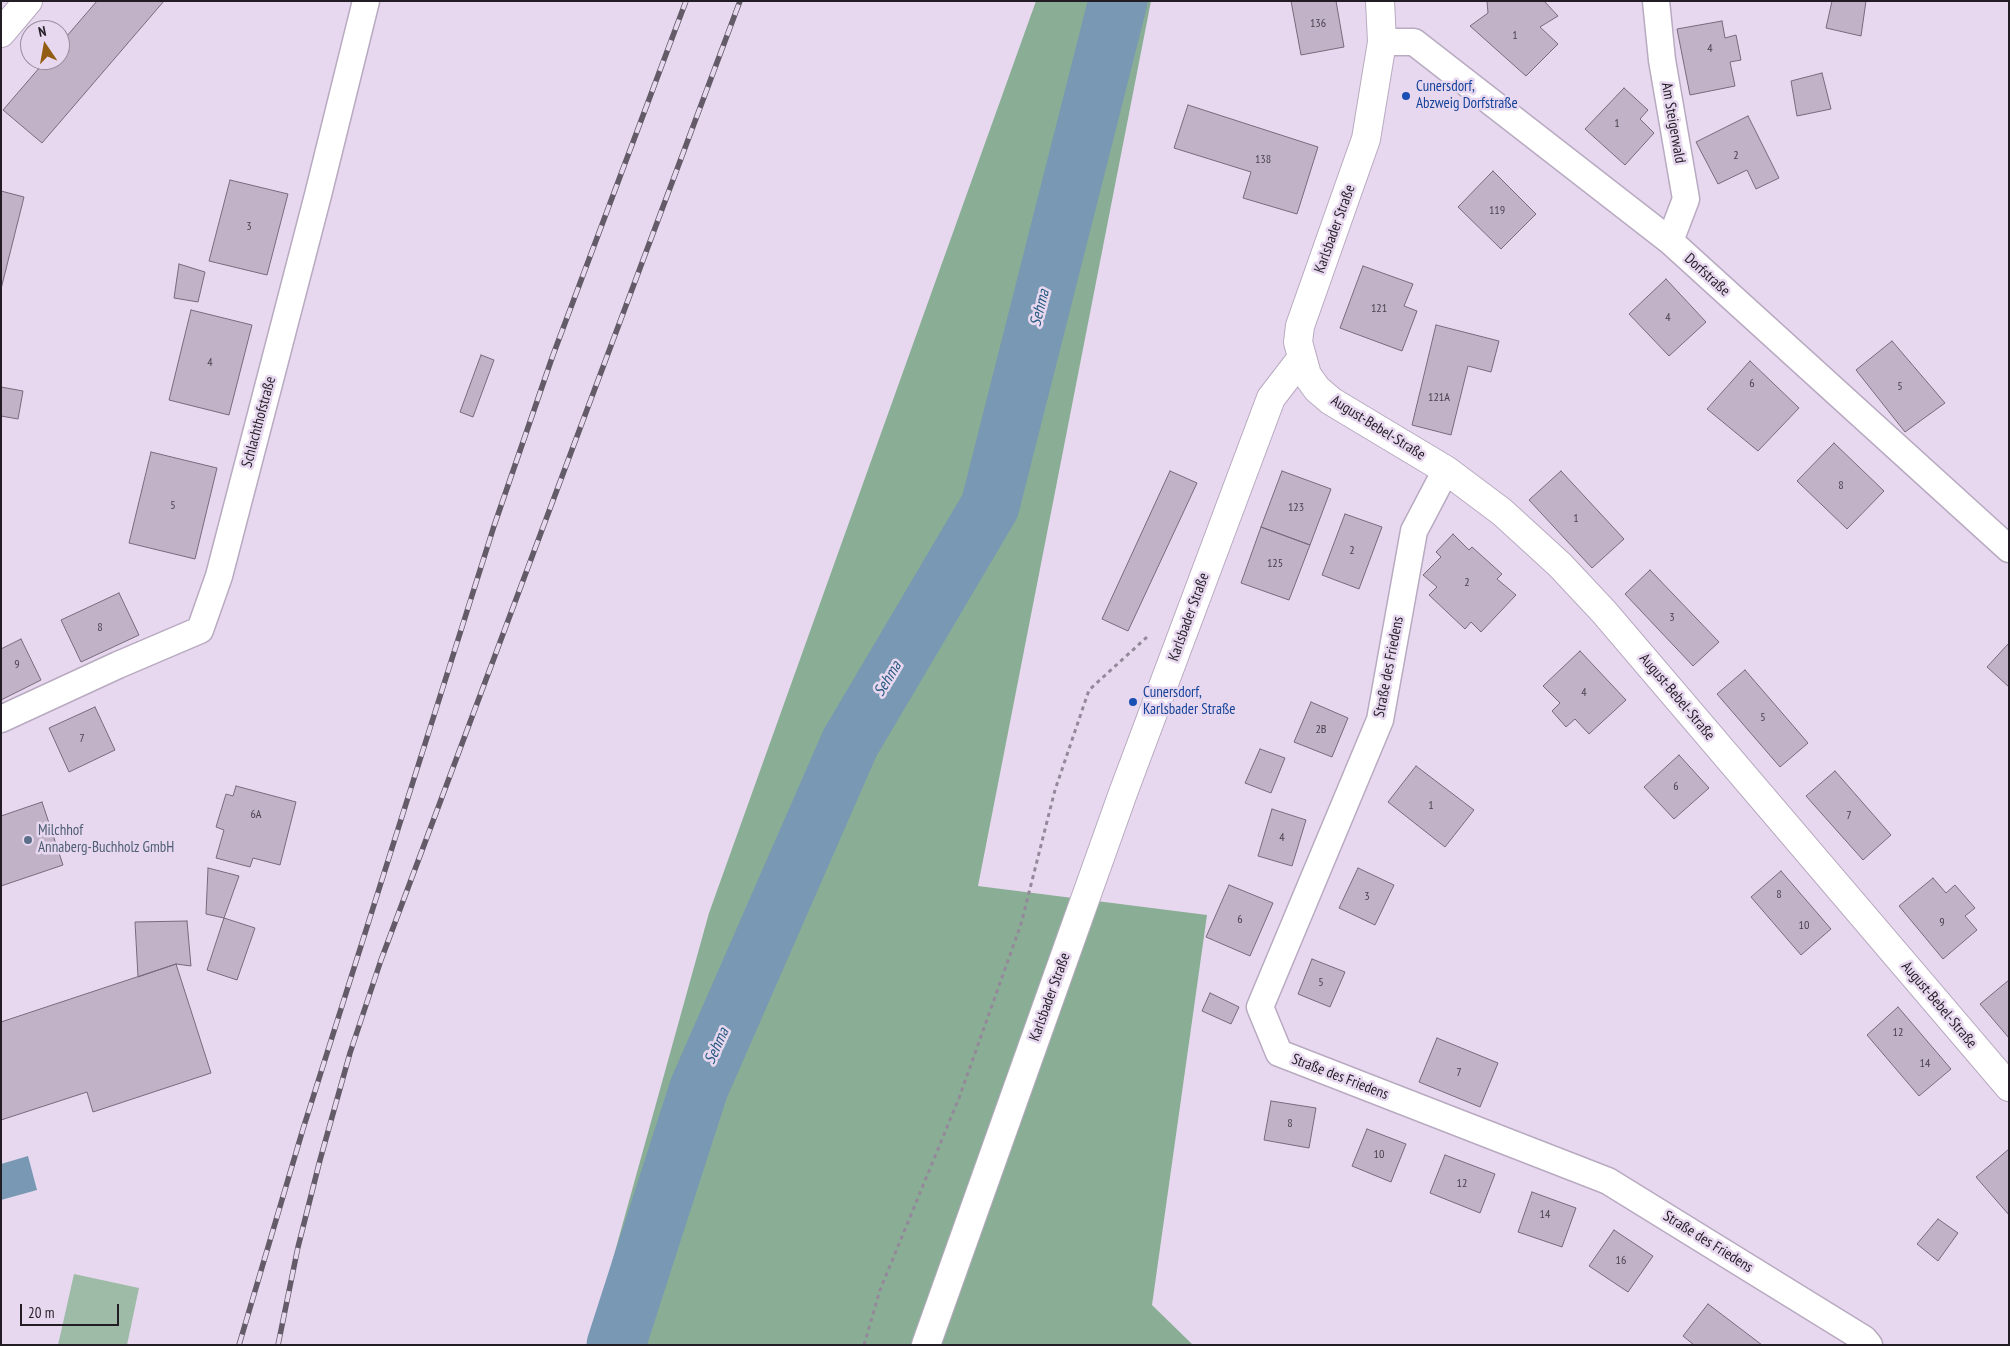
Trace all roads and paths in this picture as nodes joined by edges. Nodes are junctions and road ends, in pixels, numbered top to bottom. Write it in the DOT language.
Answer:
graph roads {
  1 [pos="28,1"];
  2 [pos="366,1"];
  3 [pos="1380,1"];
  4 [pos="1656,1"];
  5 [pos="1,33"];
  6 [pos="1382,42"];
  7 [pos="1670,241"];
  8 [pos="1302,358"];
  9 [pos="1446,470"];
  10 [pos="2009,549"];
  11 [pos="1152,632"];
  12 [pos="1,719"];
  13 [pos="2009,1087"];
  14 [pos="864,1345"];
  15 [pos="926,1345"];
  16 [pos="1869,1345"];
  1 -- 5 [label="main road"];
  2 -- 12 [label="street, Schlachthofstraße"];
  3 -- 6 [label="main road, Karlsbader Straße"];
  4 -- 7 [label="street, Am Steigerwald"];
  6 -- 7 [label="street, Dorfstraße"];
  6 -- 8 [label="main road, Karlsbader Straße"];
  7 -- 10 [label="street, Dorfstraße"];
  8 -- 9 [label="main road, August-Bebel-Straße"];
  8 -- 15 [label="main road, Karlsbader Straße"];
  9 -- 13 [label="main road, August-Bebel-Straße"];
  9 -- 16 [label="street, Straße des Friedens"];
  11 -- 14 [label="path"];
}
